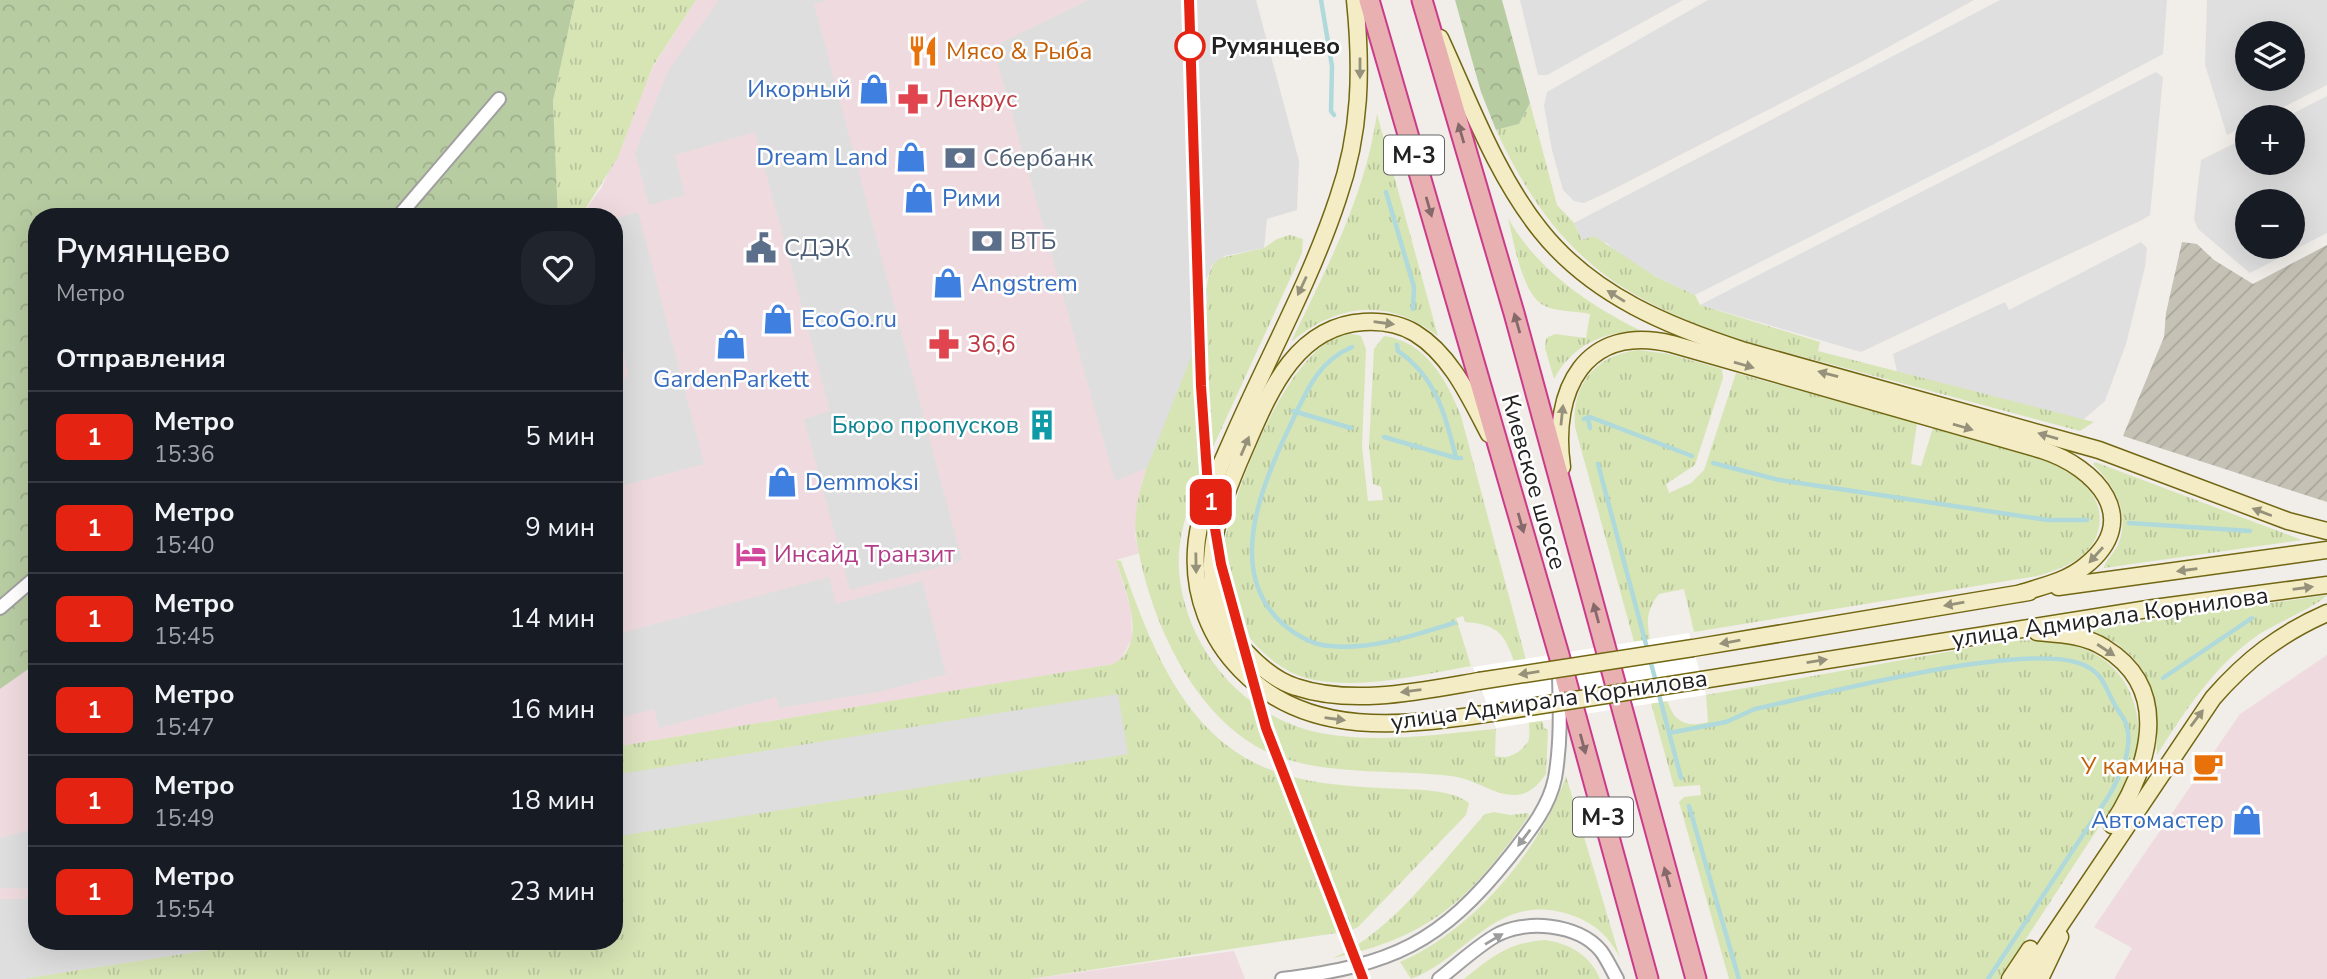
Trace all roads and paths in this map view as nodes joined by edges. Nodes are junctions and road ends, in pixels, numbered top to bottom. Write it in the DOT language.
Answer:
graph roads {
  1 [pos="1355,0"];
  2 [pos="1369,0"];
  3 [pos="1422,0"];
  4 [pos="499,99"];
  5 [pos="406,208"];
  6 [pos="1502,457"];
  7 [pos="1568,507"];
  8 [pos="2327,531"];
  9 [pos="2327,550"];
  10 [pos="28,584"];
  11 [pos="2327,585"];
  12 [pos="2021,593"];
  13 [pos="0,608"];
  14 [pos="2327,613"];
  15 [pos="2017,629"];
  16 [pos="1559,655"];
  17 [pos="2072,904"];
  18 [pos="1686,943"];
  19 [pos="1282,979"];
  20 [pos="1439,979"];
  21 [pos="1617,979"];
  22 [pos="1648,979"];
  23 [pos="1696,979"];
  24 [pos="1702,979"];
  25 [pos="2010,979"];
  26 [pos="2024,979"];
  27 [pos="2040,979"];
  1 -- 15 [label="main road, улица Адмирала Корнилова, one-way, bridge"];
  2 -- 6 [label="highway, Киевское шоссе / М-3, one-way"];
  7 -- 3 [label="highway, Киевское шоссе / М-3, one-way"];
  8 -- 3 [label="main road, one-way"];
  4 -- 5 [label="street"];
  12 -- 6 [label="main road, улица Адмирала Корнилова, one-way, bridge"];
  6 -- 16 [label="highway, Киевское шоссе / М-3, one-way"];
  7 -- 12 [label="main road, one-way"];
  18 -- 7 [label="highway, Киевское шоссе / М-3, one-way"];
  9 -- 12 [label="main road, улица Адмирала Корнилова, one-way"];
  10 -- 13 [label="street"];
  15 -- 11 [label="main road, улица Адмирала Корнилова, one-way"];
  17 -- 14 [label="main road, one-way"];
  15 -- 25 [label="main road, one-way"];
  16 -- 19 [label="street, one-way"];
  16 -- 22 [label="highway, Киевское шоссе / М-3, one-way"];
  17 -- 26 [label="main road"];
  17 -- 27 [label="main road"];
  18 -- 23 [label="highway, Киевское шоссе / М-3"];
  18 -- 24 [label="main road"];
  20 -- 21 [label="street, one-way"];
}
